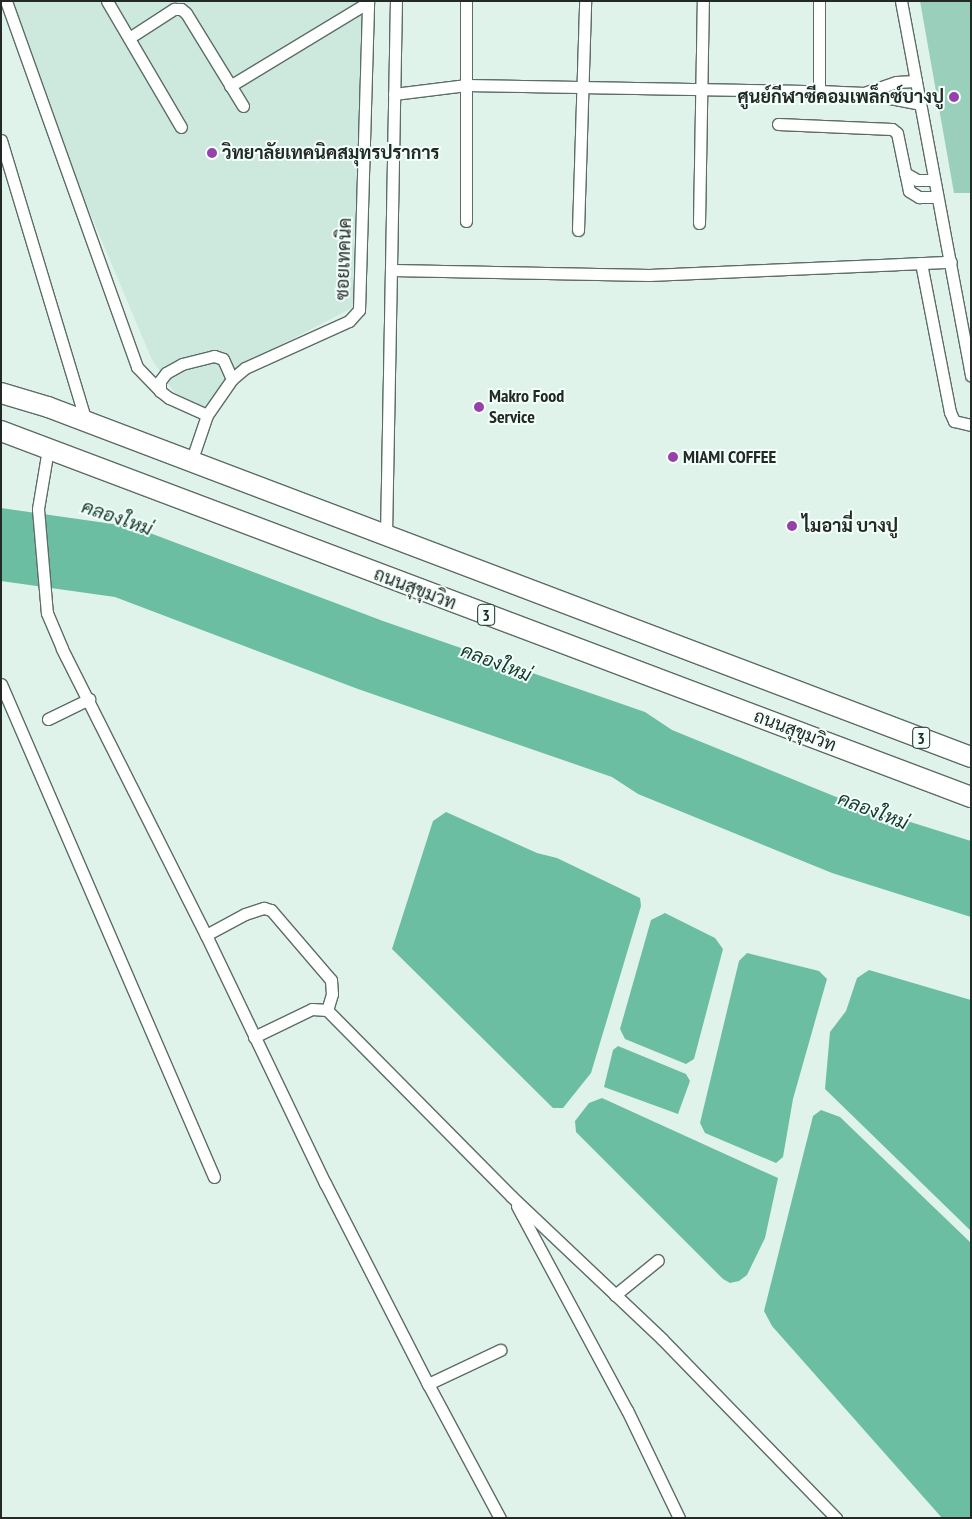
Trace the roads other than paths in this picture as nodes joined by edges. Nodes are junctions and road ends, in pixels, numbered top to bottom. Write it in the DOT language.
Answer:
graph roads {
  1 [pos="6,1"];
  2 [pos="107,1"];
  3 [pos="396,1"];
  4 [pos="466,1"];
  5 [pos="585,1"];
  6 [pos="703,1"];
  7 [pos="819,1"];
  8 [pos="901,1"];
  9 [pos="368,2"];
  10 [pos="129,38"];
  11 [pos="916,81"];
  12 [pos="466,85"];
  13 [pos="230,86"];
  14 [pos="584,88"];
  15 [pos="701,90"];
  16 [pos="819,91"];
  17 [pos="864,93"];
  18 [pos="394,94"];
  19 [pos="920,104"];
  20 [pos="243,106"];
  21 [pos="778,124"];
  22 [pos="181,127"];
  23 [pos="1,140"];
  24 [pos="905,173"];
  25 [pos="934,180"];
  26 [pos="937,197"];
  27 [pos="466,221"];
  28 [pos="699,223"];
  29 [pos="578,230"];
  30 [pos="951,262"];
  31 [pos="921,263"];
  32 [pos="392,270"];
  33 [pos="971,376"];
  34 [pos="232,379"];
  35 [pos="160,391"];
  36 [pos="1,393"];
  37 [pos="208,415"];
  38 [pos="86,422"];
  39 [pos="971,425"];
  40 [pos="1,431"];
  41 [pos="48,449"];
  42 [pos="191,462"];
  43 [pos="386,535"];
  44 [pos="1,684"];
  45 [pos="89,700"];
  46 [pos="48,719"];
  47 [pos="971,757"];
  48 [pos="971,797"];
  49 [pos="206,936"];
  50 [pos="327,1010"];
  51 [pos="254,1038"];
  52 [pos="214,1177"];
  53 [pos="511,1196"];
  54 [pos="658,1260"];
  55 [pos="616,1295"];
  56 [pos="500,1350"];
  57 [pos="428,1384"];
  58 [pos="500,1518"];
  59 [pos="679,1518"];
  60 [pos="836,1518"];
  1 -- 35 [label="street"];
  2 -- 10 [label="street"];
  3 -- 18 [label="street"];
  4 -- 12 [label="street"];
  5 -- 14 [label="street"];
  6 -- 15 [label="street"];
  7 -- 16 [label="street"];
  8 -- 11 [label="street"];
  9 -- 13 [label="street"];
  9 -- 34 [label="street, ซอยเทคนิค"];
  10 -- 13 [label="street"];
  10 -- 22 [label="street"];
  11 -- 17 [label="street"];
  11 -- 19 [label="street"];
  12 -- 14 [label="street"];
  12 -- 18 [label="street"];
  12 -- 27 [label="street"];
  13 -- 20 [label="street"];
  14 -- 15 [label="street"];
  14 -- 29 [label="street"];
  15 -- 16 [label="street"];
  15 -- 28 [label="street"];
  16 -- 17 [label="street"];
  17 -- 19 [label="street"];
  18 -- 32 [label="street"];
  19 -- 25 [label="street"];
  21 -- 24 [label="street"];
  23 -- 38 [label="street"];
  24 -- 25 [label="street"];
  24 -- 26 [label="street"];
  25 -- 26 [label="street"];
  26 -- 30 [label="street"];
  30 -- 31 [label="street"];
  30 -- 33 [label="street"];
  31 -- 32 [label="street"];
  31 -- 39 [label="street"];
  32 -- 43 [label="street"];
  34 -- 35 [label="street"];
  34 -- 37 [label="street, ซอยเทคนิค"];
  35 -- 37 [label="street"];
  36 -- 38 [label="highway, 3"];
  37 -- 42 [label="street, ซอยเทคนิค"];
  38 -- 42 [label="highway, 3"];
  40 -- 41 [label="highway, ถนนสุขุมวิท / 3"];
  41 -- 45 [label="street"];
  41 -- 48 [label="highway, ถนนสุขุมวิท / 3"];
  42 -- 43 [label="highway, 3"];
  43 -- 47 [label="highway, 3"];
  44 -- 52 [label="street"];
  45 -- 46 [label="street"];
  45 -- 49 [label="street"];
  49 -- 50 [label="street"];
  49 -- 51 [label="street"];
  50 -- 51 [label="street"];
  50 -- 53 [label="street"];
  51 -- 57 [label="street"];
  53 -- 55 [label="street"];
  53 -- 59 [label="street"];
  54 -- 55 [label="street"];
  55 -- 60 [label="street"];
  56 -- 57 [label="street"];
  57 -- 58 [label="street"];
}
